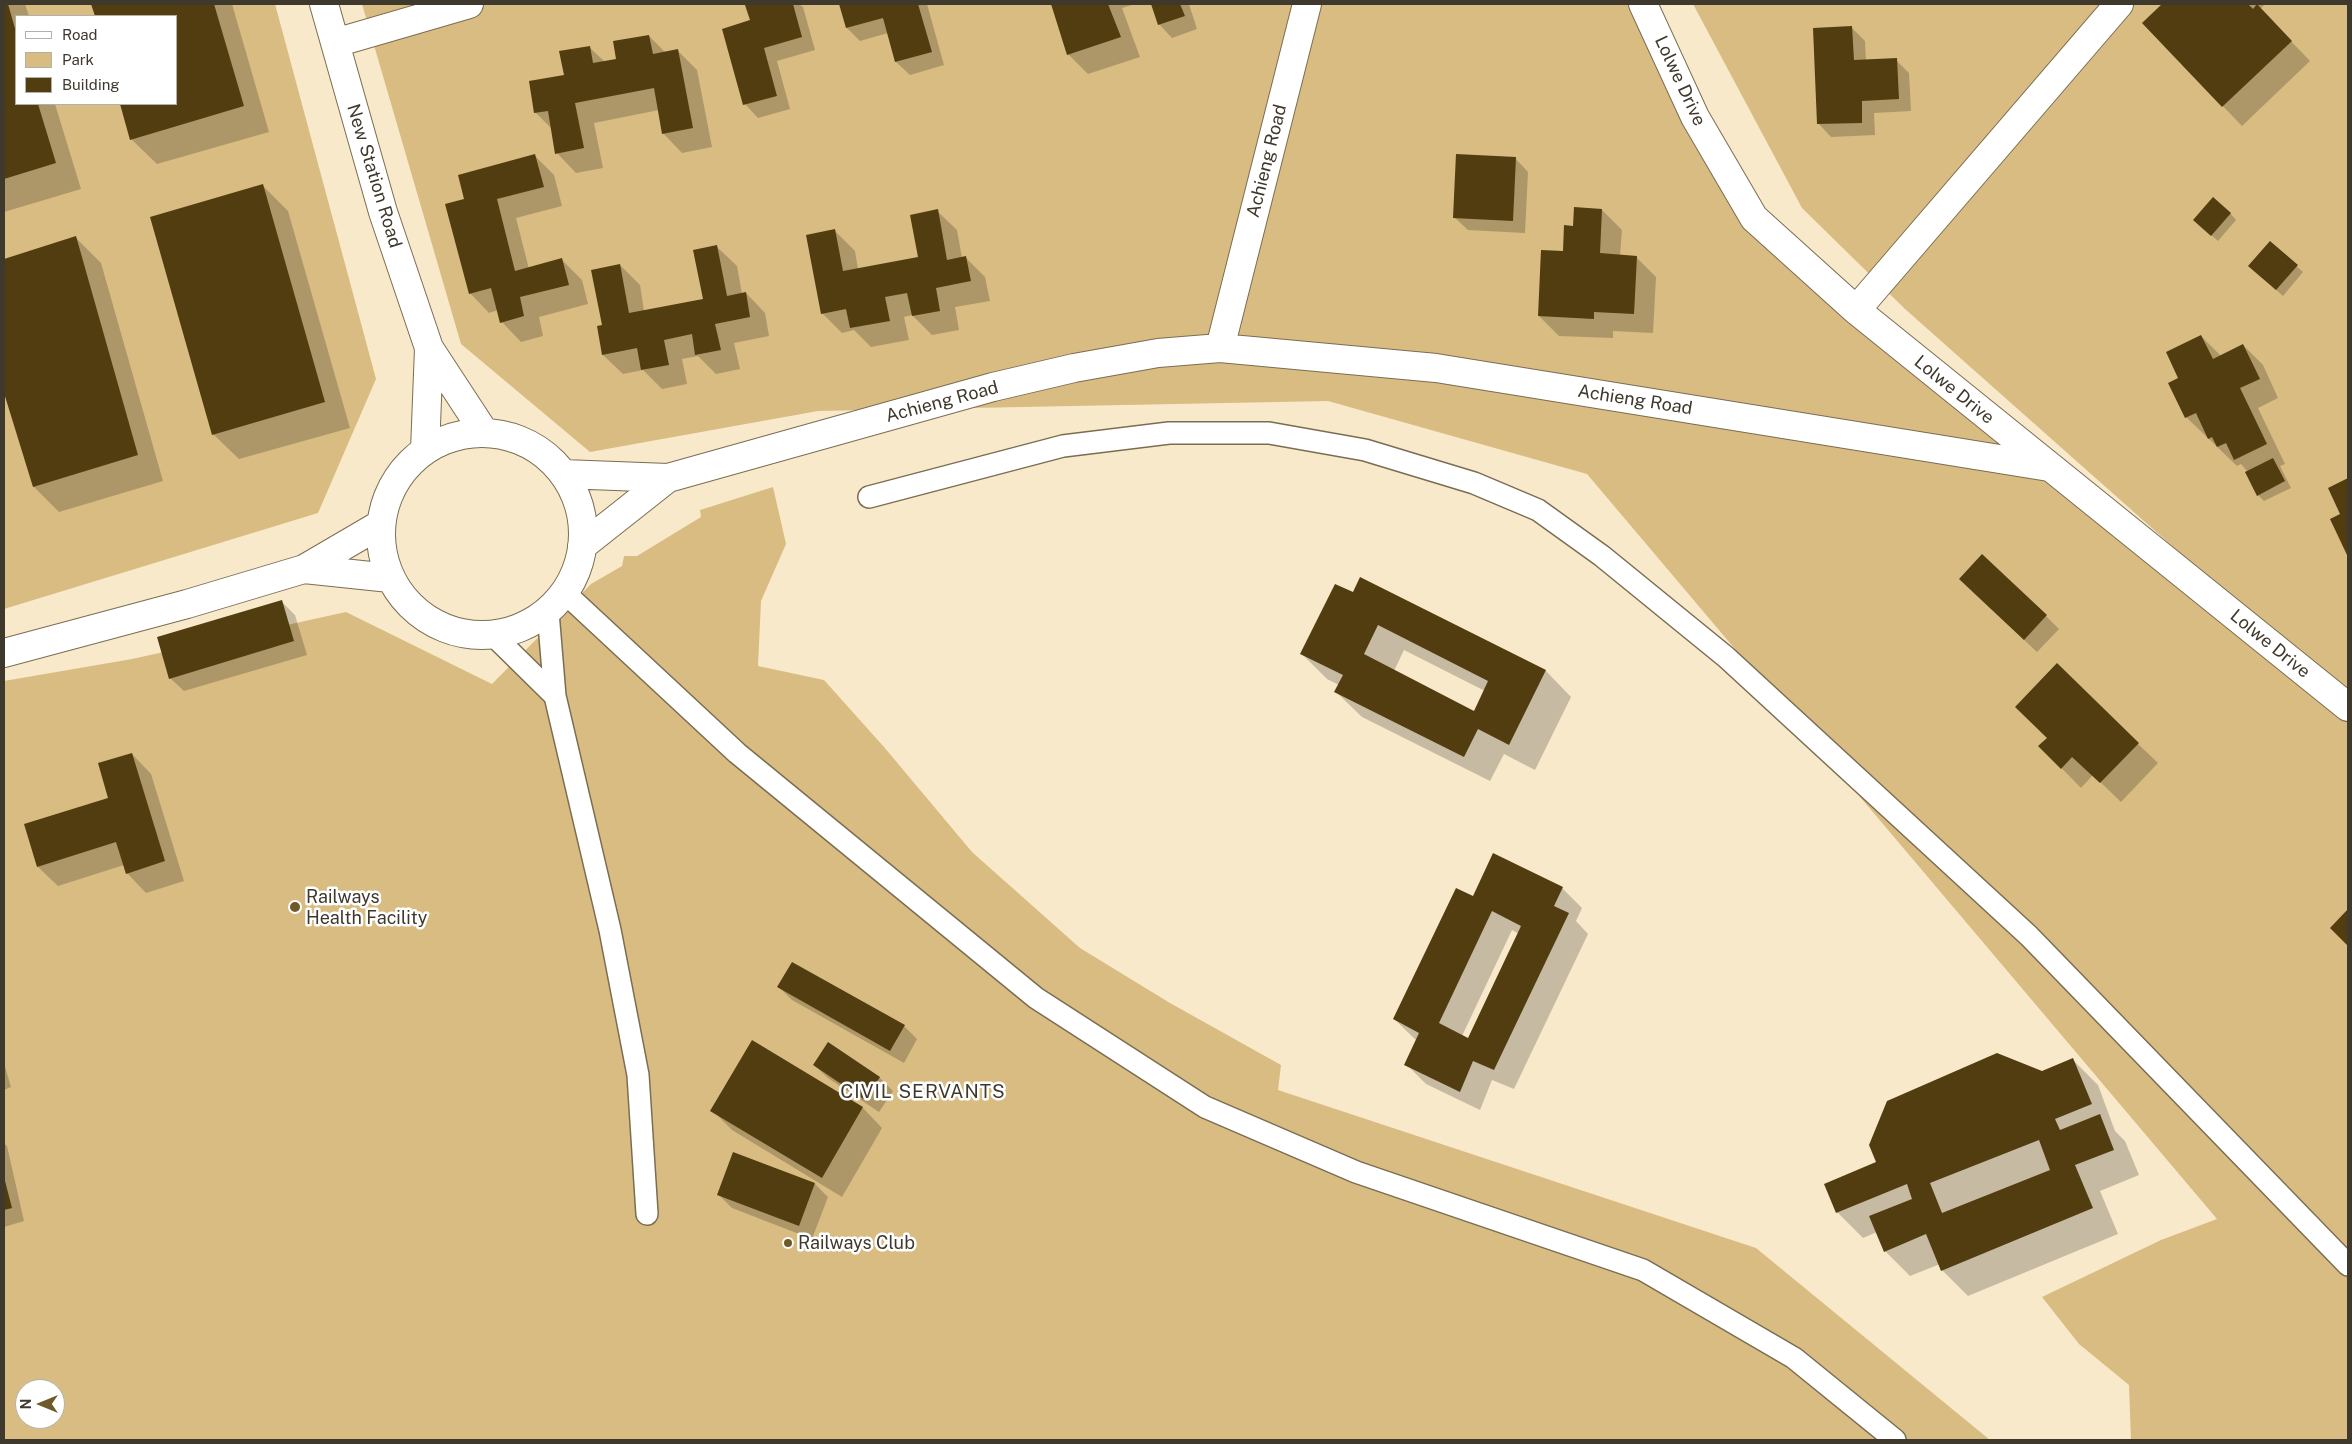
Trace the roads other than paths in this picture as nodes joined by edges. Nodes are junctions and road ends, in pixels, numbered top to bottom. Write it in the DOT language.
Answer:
graph roads {
  1 [pos="324,4"];
  2 [pos="468,4"];
  3 [pos="1307,4"];
  4 [pos="1644,4"];
  5 [pos="2119,4"];
  6 [pos="335,43"];
  7 [pos="1856,310"];
  8 [pos="429,348"];
  9 [pos="1220,348"];
  10 [pos="484,432"];
  11 [pos="426,450"];
  12 [pos="2048,467"];
  13 [pos="563,474"];
  14 [pos="668,478"];
  15 [pos="869,497"];
  16 [pos="380,524"];
  17 [pos="582,546"];
  18 [pos="304,569"];
  19 [pos="390,578"];
  20 [pos="556,602"];
  21 [pos="494,636"];
  22 [pos="4,653"];
  23 [pos="555,696"];
  24 [pos="2348,707"];
  25 [pos="647,1214"];
  26 [pos="2348,1265"];
  27 [pos="1895,1440"];
  1 -- 6 [label="street, New Station Road"];
  2 -- 6 [label="street"];
  3 -- 9 [label="street, Achieng Road"];
  4 -- 7 [label="street, Lolwe Drive"];
  5 -- 7 [label="street"];
  6 -- 8 [label="street, New Station Road"];
  7 -- 12 [label="street, Lolwe Drive"];
  8 -- 10 [label="street, New Station Road"];
  8 -- 11 [label="street, New Station Road"];
  9 -- 12 [label="street, Achieng Road"];
  9 -- 14 [label="street, Achieng Road"];
  10 -- 11 [label="street"];
  10 -- 13 [label="street"];
  11 -- 16 [label="street"];
  12 -- 24 [label="street, Lolwe Drive"];
  13 -- 14 [label="street"];
  13 -- 17 [label="street"];
  14 -- 17 [label="street"];
  15 -- 26 [label="lane"];
  16 -- 18 [label="street"];
  16 -- 19 [label="street"];
  17 -- 20 [label="street"];
  18 -- 19 [label="street"];
  18 -- 22 [label="street"];
  19 -- 21 [label="street"];
  20 -- 21 [label="street"];
  20 -- 23 [label="lane"];
  20 -- 27 [label="lane"];
  21 -- 23 [label="lane"];
  23 -- 25 [label="lane"];
}
